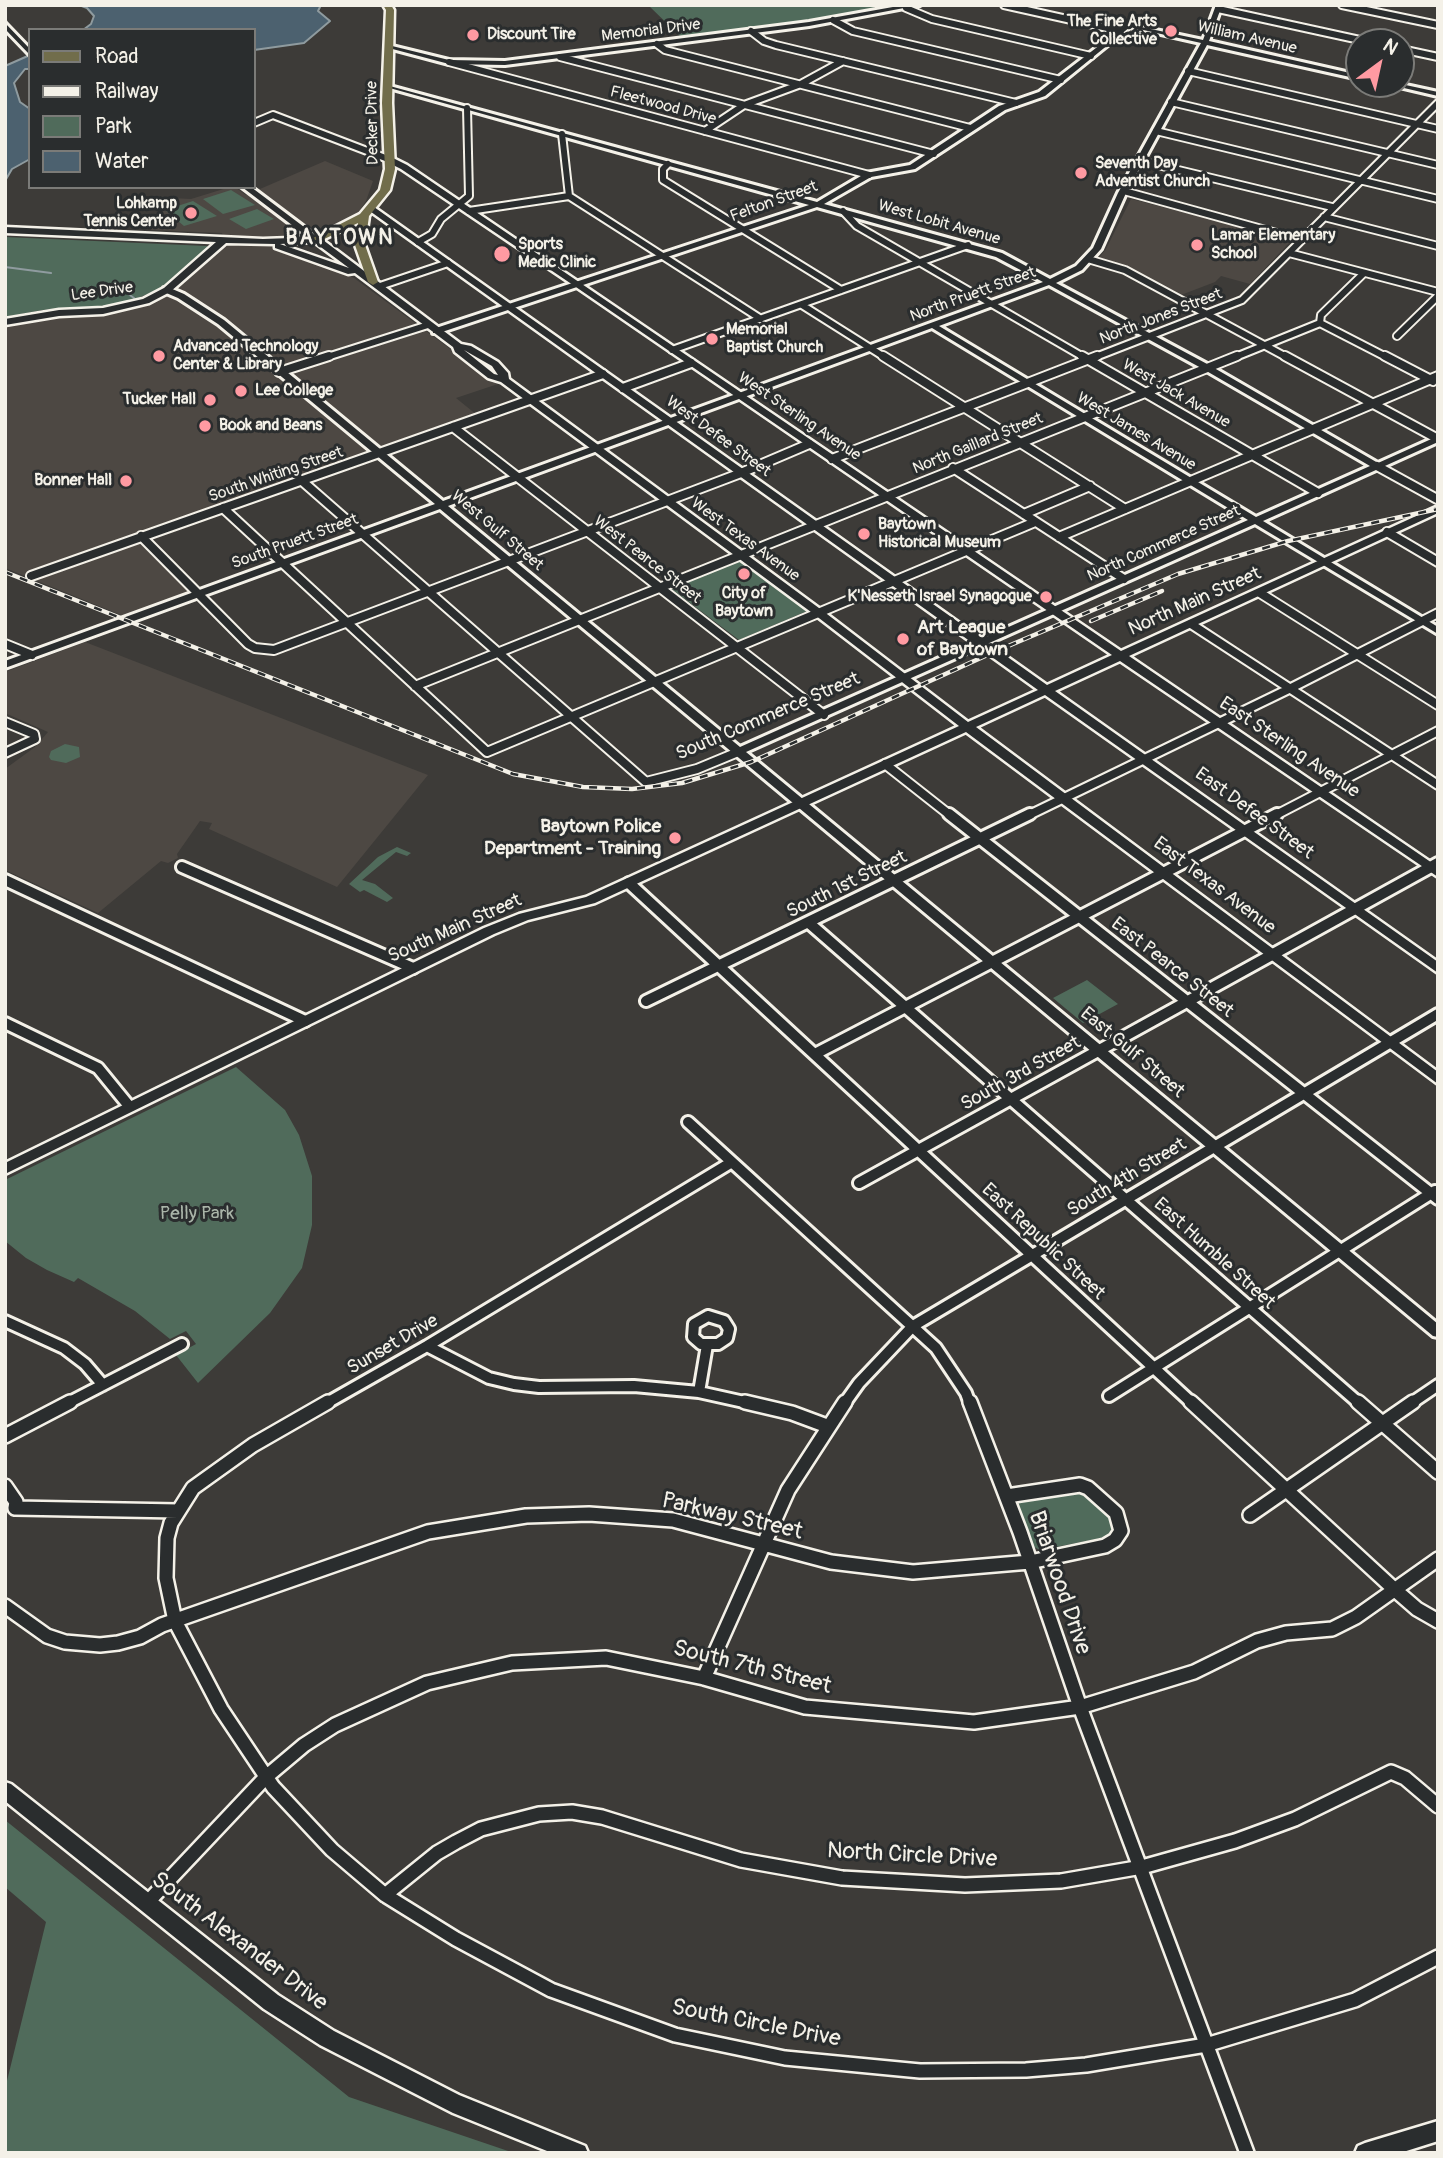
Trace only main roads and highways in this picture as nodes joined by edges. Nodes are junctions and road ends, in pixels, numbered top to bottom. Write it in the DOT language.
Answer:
graph roads {
  1 [pos="391,7"];
  2 [pos="388,159"];
  3 [pos="368,212"];
  4 [pos="5,230"];
  5 [pos="316,239"];
  6 [pos="224,240"];
  7 [pos="263,242"];
  8 [pos="376,284"];
  9 [pos="5,322"];
  10 [pos="1438,509"];
  11 [pos="1119,656"];
  12 [pos="1048,689"];
  13 [pos="967,726"];
  14 [pos="1435,868"];
  15 [pos="1438,969"];
  16 [pos="1438,1079"];
  17 [pos="7,1166"];
  18 [pos="5,1790"];
  19 [pos="1438,2131"];
  20 [pos="578,2153"];
  21 [pos="1365,2153"];
  1 -- 2 [label="main road, Decker Drive"];
  2 -- 3 [label="main road, Decker Drive"];
  2 -- 11 [label="main road, West Sterling Avenue"];
  3 -- 5 [label="main road"];
  3 -- 8 [label="main road"];
  3 -- 12 [label="main road, West Defee Street"];
  4 -- 6 [label="main road"];
  5 -- 7 [label="main road"];
  5 -- 8 [label="main road, West Texas Avenue"];
  6 -- 7 [label="main road"];
  6 -- 9 [label="main road, Lee Drive"];
  7 -- 8 [label="main road"];
  8 -- 13 [label="main road, West Texas Avenue"];
  10 -- 11 [label="main road, North Main Street"];
  11 -- 12 [label="main road, North Main Street"];
  11 -- 14 [label="main road, East Sterling Avenue"];
  12 -- 13 [label="main road, North Main Street"];
  12 -- 15 [label="main road, East Defee Street"];
  13 -- 16 [label="main road, East Texas Avenue"];
  13 -- 17 [label="main road, South Main Street"];
  18 -- 20 [label="main road, South Alexander Drive"];
  19 -- 21 [label="main road"];
}
